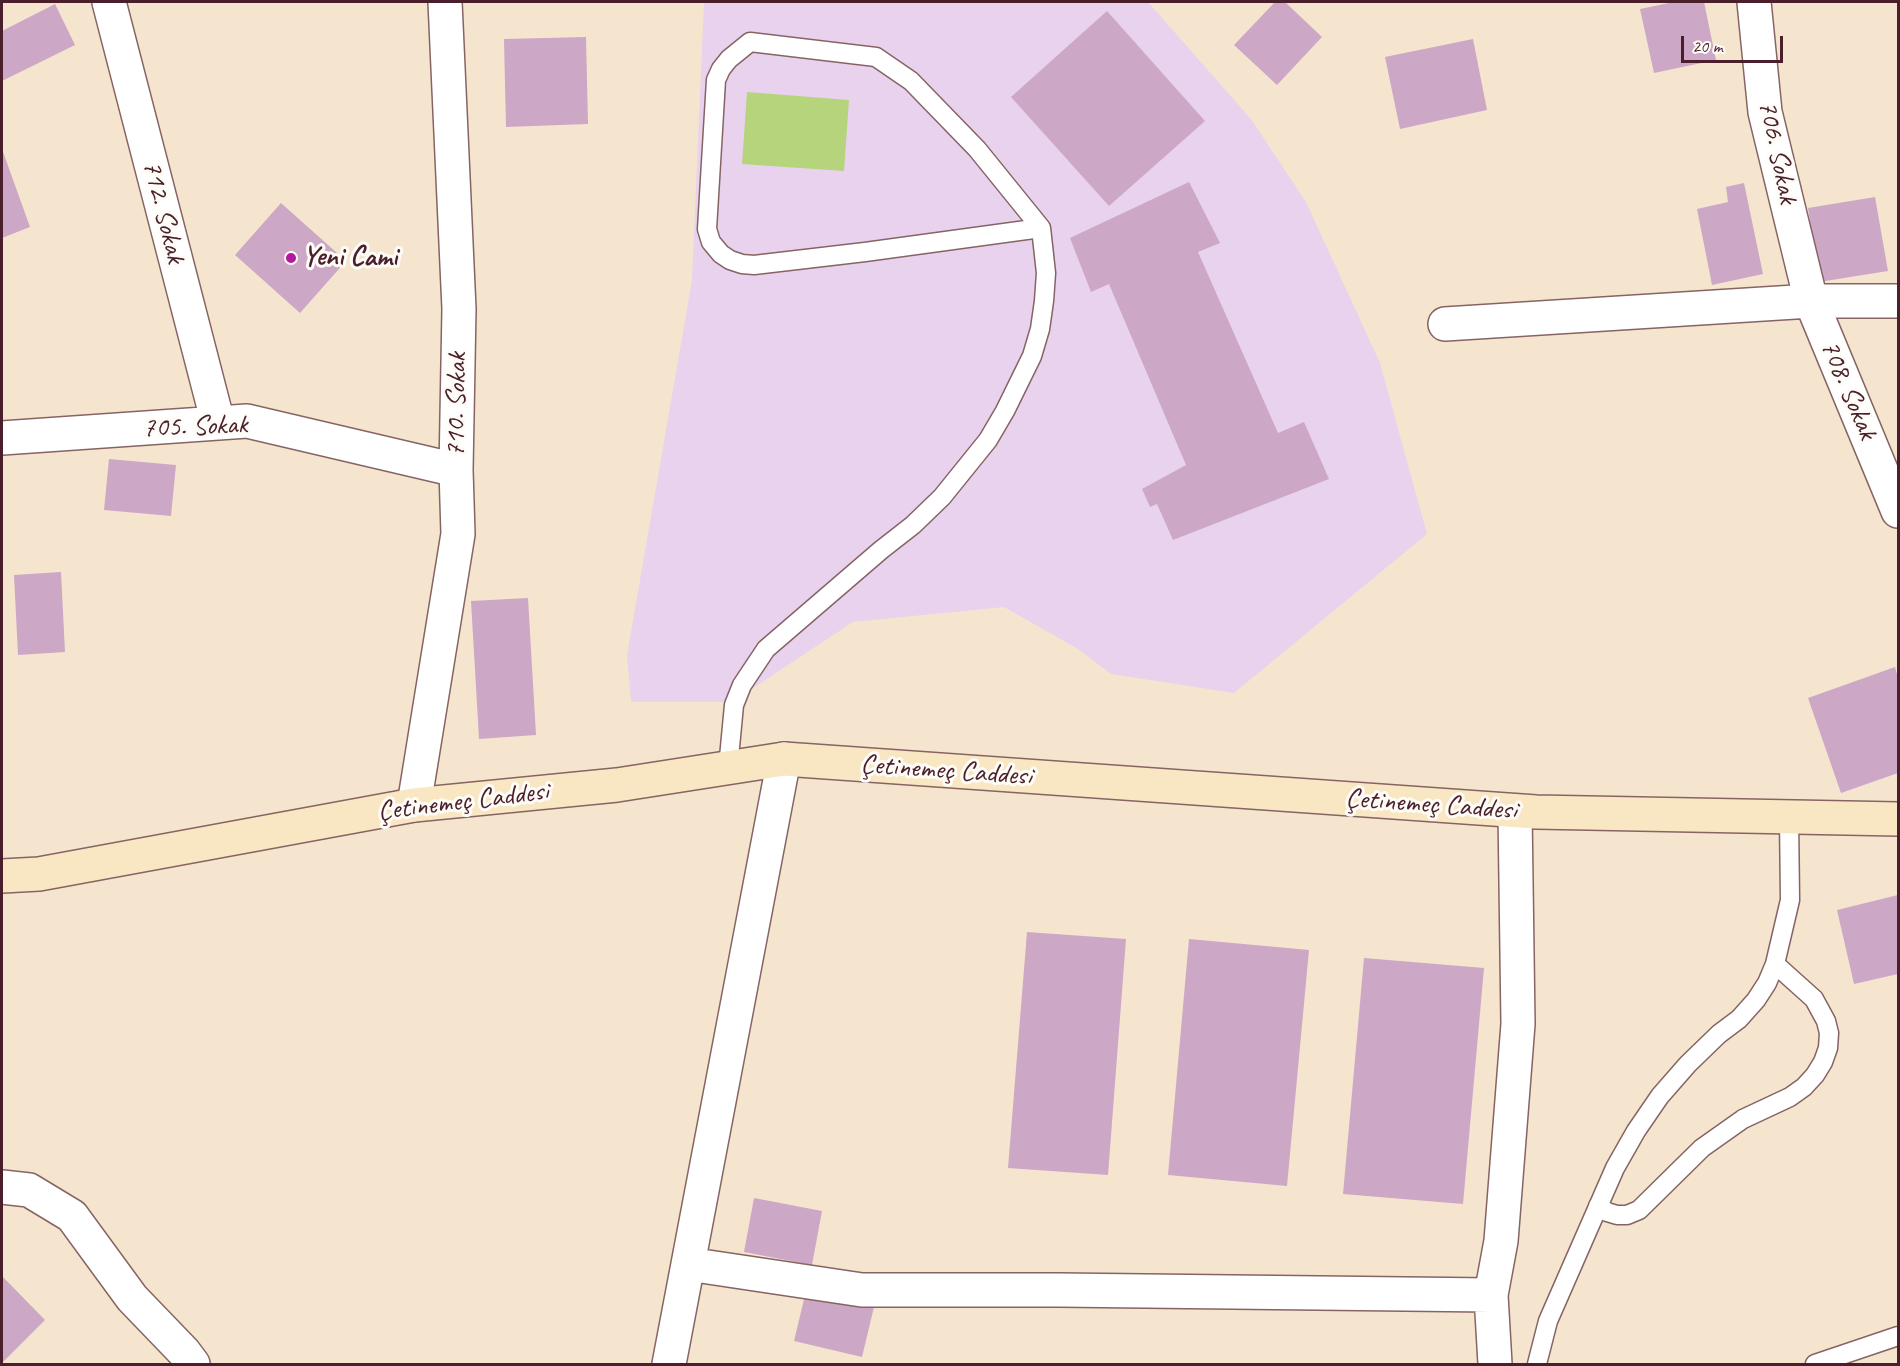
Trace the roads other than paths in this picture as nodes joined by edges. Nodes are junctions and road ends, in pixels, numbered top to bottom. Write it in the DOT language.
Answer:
graph roads {
  1 [pos="109,2"];
  2 [pos="445,2"];
  3 [pos="1754,2"];
  4 [pos="1041,228"];
  5 [pos="1811,301"];
  6 [pos="1899,301"];
  7 [pos="1445,324"];
  8 [pos="218,423"];
  9 [pos="2,438"];
  10 [pos="456,470"];
  11 [pos="1899,511"];
  12 [pos="784,759"];
  13 [pos="728,768"];
  14 [pos="414,805"];
  15 [pos="1515,811"];
  16 [pos="1789,818"];
  17 [pos="1899,819"];
  18 [pos="2,876"];
  19 [pos="1775,964"];
  20 [pos="2,1187"];
  21 [pos="1598,1206"];
  22 [pos="688,1264"];
  23 [pos="1491,1296"];
  24 [pos="1899,1335"];
  25 [pos="193,1365"];
  26 [pos="669,1365"];
  27 [pos="1495,1365"];
  28 [pos="1537,1365"];
  29 [pos="1815,1365"];
  1 -- 8 [label="street, 712. Sokak"];
  2 -- 10 [label="street, 710. Sokak"];
  3 -- 5 [label="street, 706. Sokak"];
  4 -- 4 [label="lane"];
  4 -- 13 [label="lane"];
  5 -- 6 [label="street"];
  5 -- 7 [label="street"];
  5 -- 11 [label="street, 708. Sokak"];
  8 -- 9 [label="street, 705. Sokak"];
  8 -- 10 [label="street, 705. Sokak"];
  10 -- 14 [label="street, 710. Sokak"];
  12 -- 13 [label="main road, Çetinemeç Caddesi"];
  12 -- 15 [label="main road, Çetinemeç Caddesi"];
  12 -- 22 [label="street"];
  13 -- 14 [label="main road, Çetinemeç Caddesi"];
  14 -- 18 [label="main road, Çetinemeç Caddesi"];
  15 -- 16 [label="main road, Çetinemeç Caddesi"];
  15 -- 23 [label="street"];
  16 -- 17 [label="main road, Çetinemeç Caddesi"];
  16 -- 19 [label="lane"];
  19 -- 21 [label="lane"];
  19 -- 21 [label="lane"];
  20 -- 25 [label="street"];
  21 -- 28 [label="lane"];
  22 -- 23 [label="street"];
  22 -- 26 [label="street"];
  23 -- 27 [label="street"];
  24 -- 29 [label="lane"];
}
